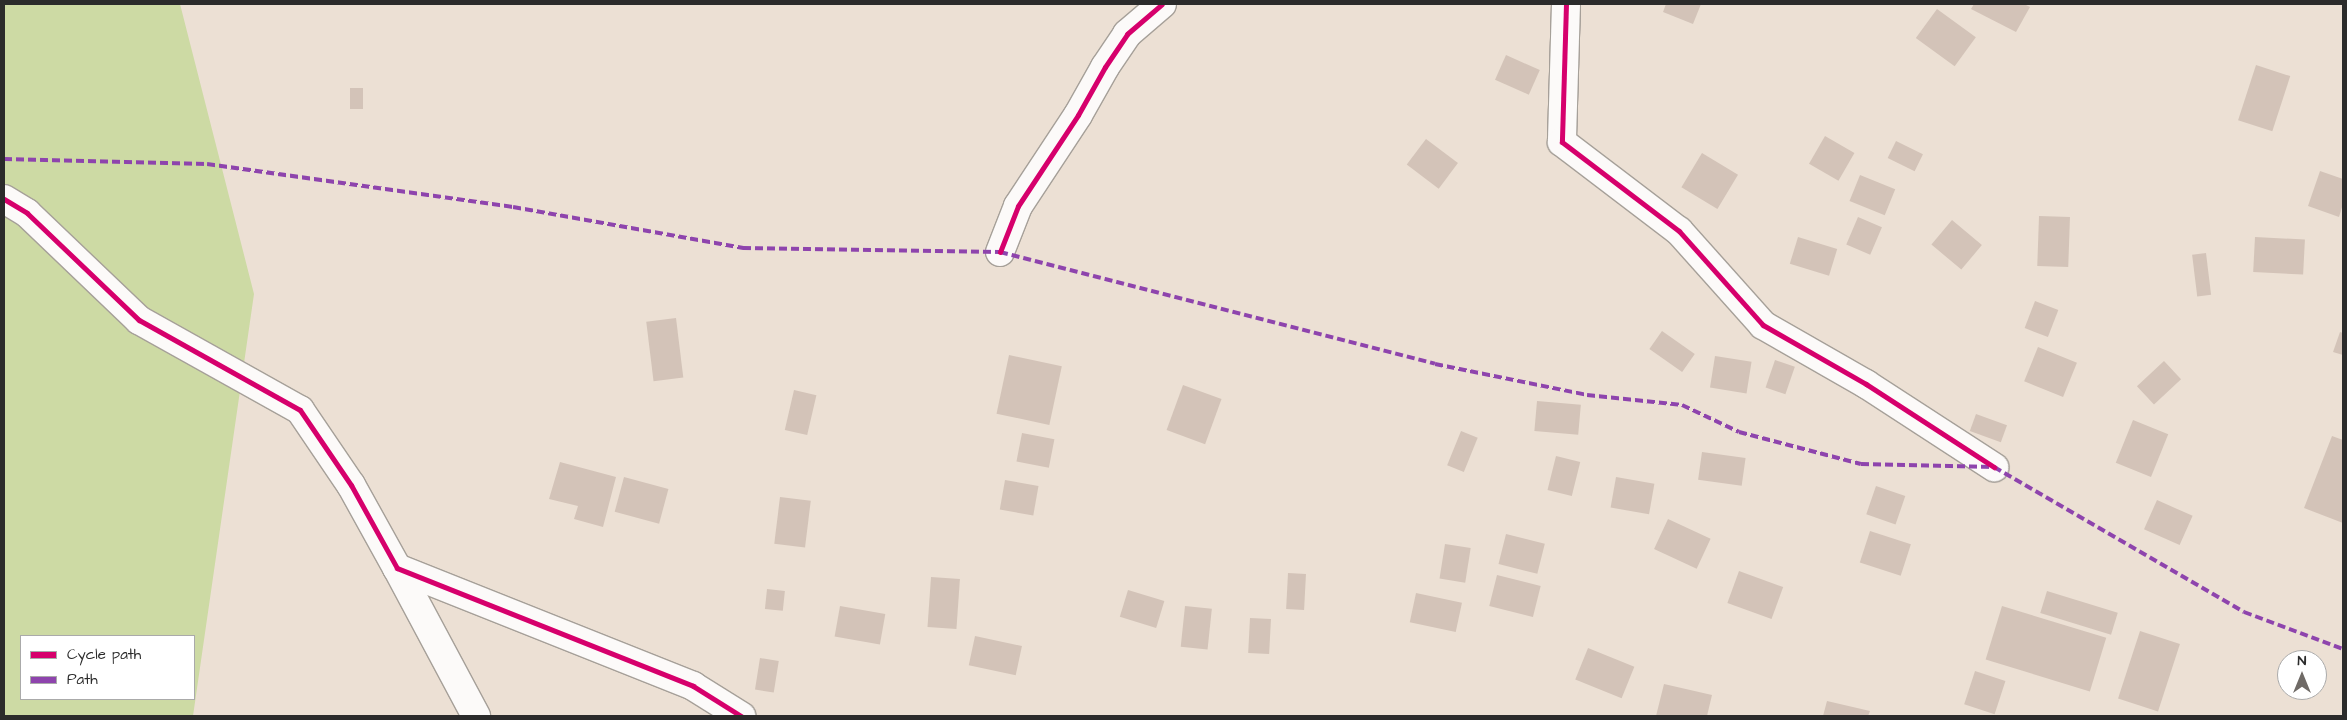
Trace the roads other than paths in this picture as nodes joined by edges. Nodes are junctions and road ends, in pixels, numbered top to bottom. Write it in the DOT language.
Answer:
graph roads {
  1 [pos="1162,4"];
  2 [pos="1566,4"];
  3 [pos="4,199"];
  4 [pos="1000,252"];
  5 [pos="1994,467"];
  6 [pos="397,568"];
  7 [pos="476,716"];
  8 [pos="741,716"];
  1 -- 4 [label="street"];
  2 -- 5 [label="street"];
  3 -- 6 [label="street"];
  6 -- 7 [label="street"];
  6 -- 8 [label="street"];
}
